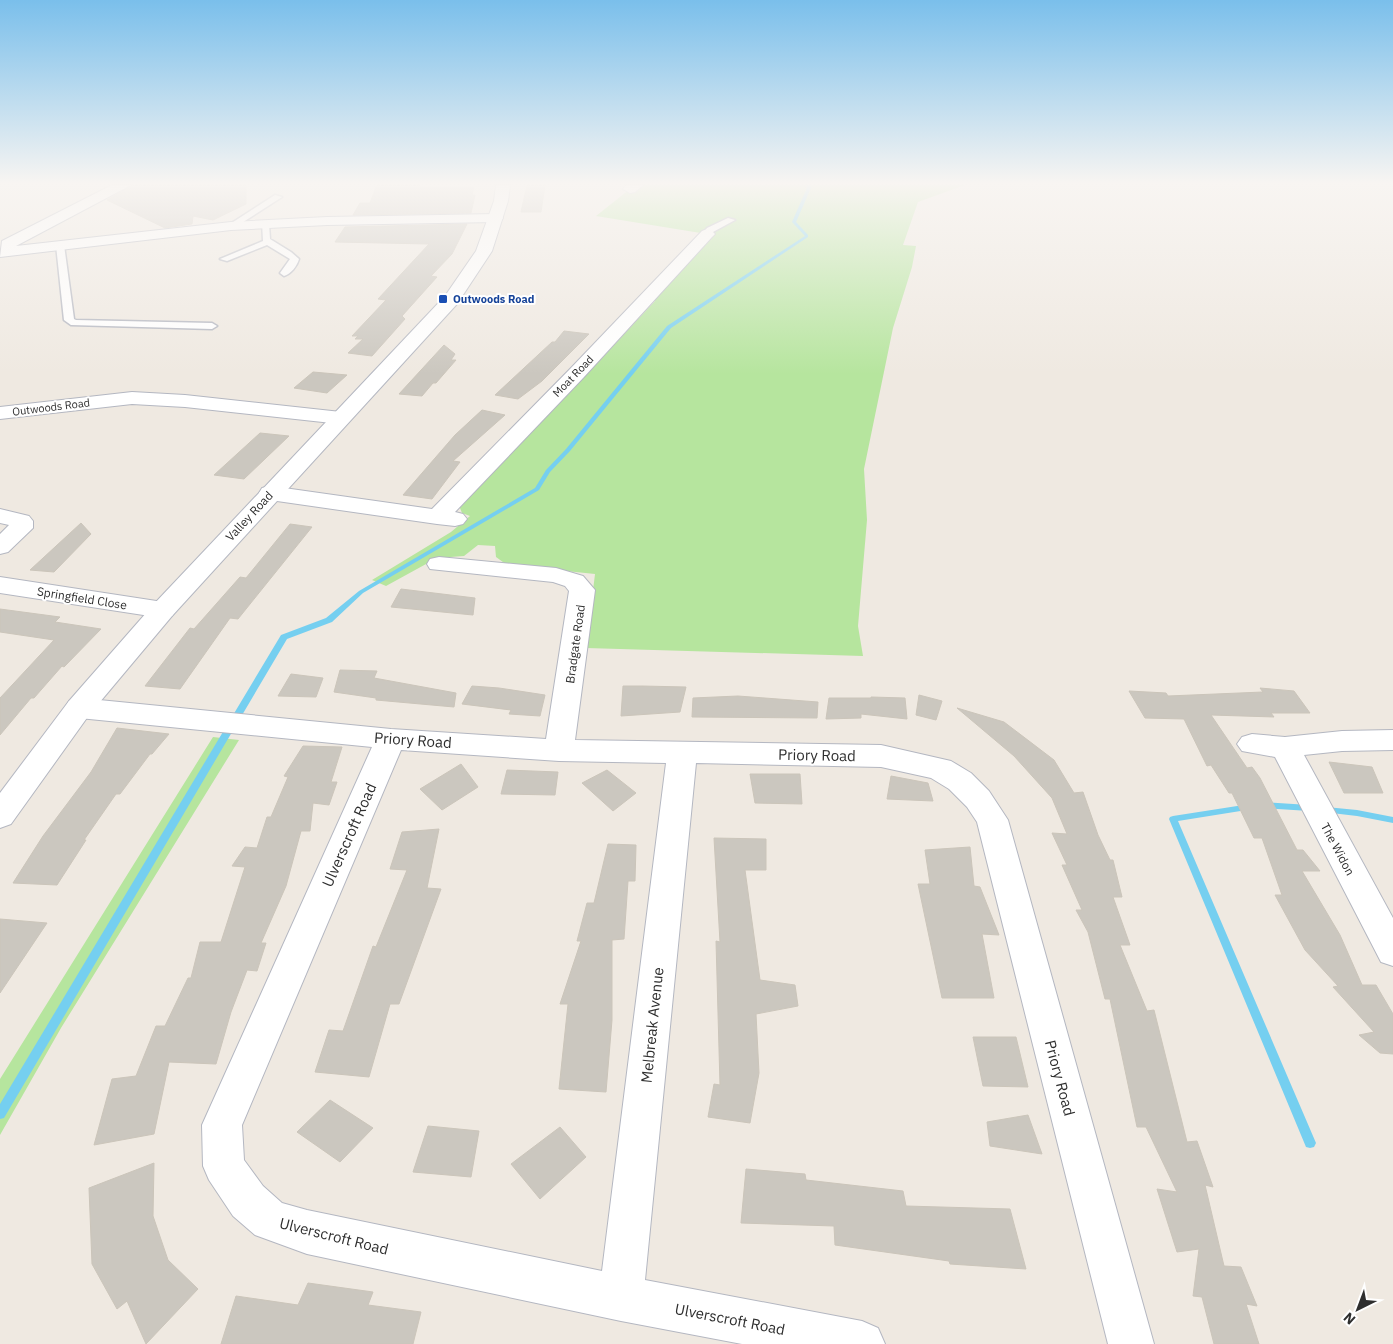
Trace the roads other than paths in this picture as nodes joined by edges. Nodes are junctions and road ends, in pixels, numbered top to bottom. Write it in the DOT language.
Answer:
graph roads {
  1 [pos="32,248"];
  2 [pos="60,248"];
  3 [pos="253,248"];
  4 [pos="278,248"];
  5 [pos="485,248"];
  6 [pos="694,248"];
  7 [pos="0,252"];
  8 [pos="224,259"];
  9 [pos="284,273"];
  10 [pos="212,326"];
  11 [pos="0,413"];
  12 [pos="341,418"];
  13 [pos="270,493"];
  14 [pos="0,516"];
  15 [pos="0,547"];
  16 [pos="439,564"];
  17 [pos="0,586"];
  18 [pos="163,610"];
  19 [pos="79,708"];
  20 [pos="391,739"];
  21 [pos="1393,740"];
  22 [pos="1252,744"];
  23 [pos="1284,747"];
  24 [pos="559,750"];
  25 [pos="682,752"];
  26 [pos="0,816"];
  27 [pos="1391,943"];
  28 [pos="621,1298"];
  29 [pos="862,1344"];
  30 [pos="1131,1344"];
  1 -- 7 [label="street"];
  2 -- 10 [label="lane"];
  3 -- 8 [label="lane"];
  4 -- 9 [label="lane"];
  5 -- 12 [label="street, Valley Road"];
  6 -- 13 [label="street, Moat Road"];
  11 -- 12 [label="street, Outwoods Road"];
  12 -- 13 [label="street, Valley Road"];
  13 -- 18 [label="street, Valley Road"];
  14 -- 15 [label="street"];
  16 -- 24 [label="street, Bradgate Road"];
  17 -- 18 [label="street, Springfield Close"];
  18 -- 19 [label="street, Valley Road"];
  19 -- 20 [label="street, Priory Road"];
  19 -- 26 [label="street, Valley Road"];
  20 -- 24 [label="street, Priory Road"];
  20 -- 28 [label="street, Ulverscroft Road"];
  21 -- 23 [label="street"];
  22 -- 23 [label="street"];
  23 -- 27 [label="street, The Widon"];
  24 -- 25 [label="street, Priory Road"];
  25 -- 28 [label="street, Melbreak Avenue"];
  25 -- 30 [label="street, Priory Road"];
  28 -- 29 [label="street, Ulverscroft Road"];
}
